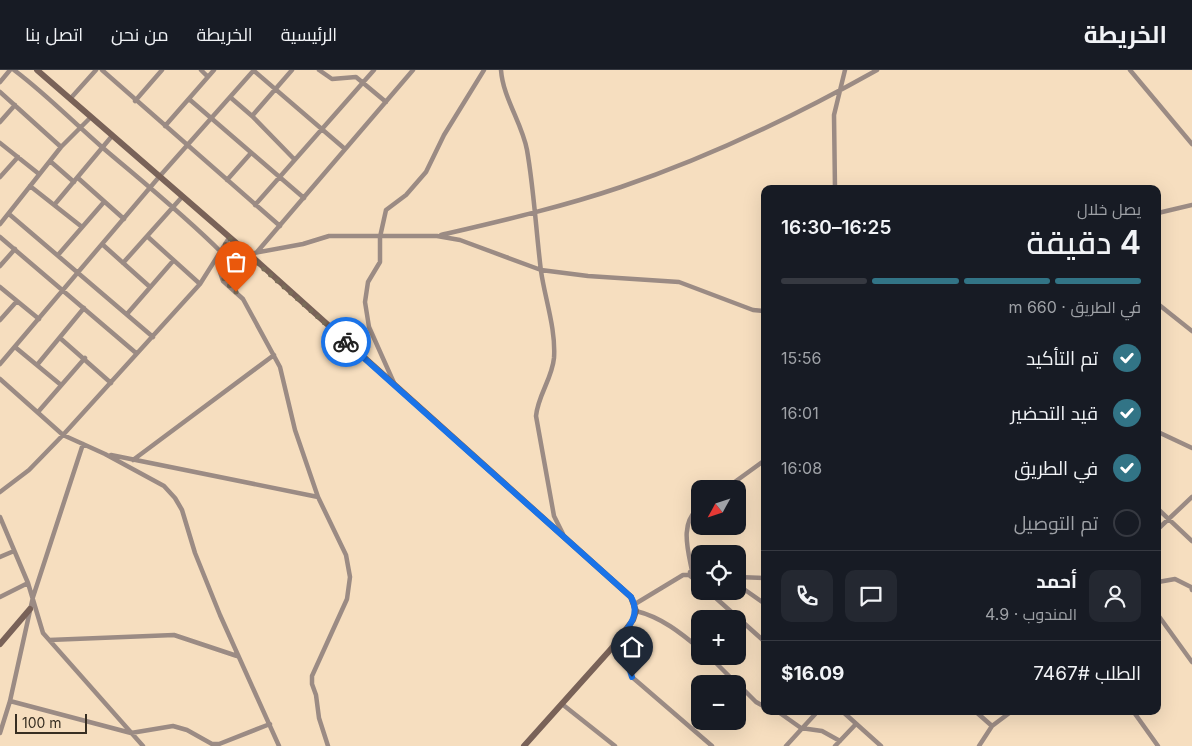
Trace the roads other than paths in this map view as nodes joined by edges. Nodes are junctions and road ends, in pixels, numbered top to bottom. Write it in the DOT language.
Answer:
graph roads {
  1 [pos="12,70"];
  2 [pos="37,70"];
  3 [pos="96,70"];
  4 [pos="102,70"];
  5 [pos="162,70"];
  6 [pos="201,70"];
  7 [pos="214,70"];
  8 [pos="253,70"];
  9 [pos="292,70"];
  10 [pos="321,70"];
  11 [pos="374,70"];
  12 [pos="484,70"];
  13 [pos="501,70"];
  14 [pos="845,70"];
  15 [pos="877,70"];
  16 [pos="1130,70"];
  17 [pos="410,71"];
  18 [pos="208,77"];
  19 [pos="0,82"];
  20 [pos="363,82"];
  21 [pos="59,88"];
  22 [pos="275,89"];
  23 [pos="839,91"];
  24 [pos="0,92"];
  25 [pos="230,97"];
  26 [pos="50,98"];
  27 [pos="70,99"];
  28 [pos="189,99"];
  29 [pos="135,101"];
  30 [pos="386,102"];
  31 [pos="15,105"];
  32 [pos="252,116"];
  33 [pos="91,117"];
  34 [pos="211,118"];
  35 [pos="0,122"];
  36 [pos="165,126"];
  37 [pos="81,127"];
  38 [pos="322,129"];
  39 [pos="112,136"];
  40 [pos="0,143"];
  41 [pos="1192,144"];
  42 [pos="187,145"];
  43 [pos="62,147"];
  44 [pos="102,148"];
  45 [pos="345,149"];
  46 [pos="251,153"];
  47 [pos="18,157"];
  48 [pos="294,160"];
  49 [pos="50,161"];
  50 [pos="39,174"];
  51 [pos="0,177"];
  52 [pos="159,177"];
  53 [pos="78,178"];
  54 [pos="279,178"];
  55 [pos="227,180"];
  56 [pos="74,182"];
  57 [pos="835,185"];
  58 [pos="30,186"];
  59 [pos="150,188"];
  60 [pos="182,197"];
  61 [pos="304,198"];
  62 [pos="104,202"];
  63 [pos="55,204"];
  64 [pos="255,205"];
  65 [pos="1192,205"];
  66 [pos="173,208"];
  67 [pos="536,211"];
  68 [pos="1161,212"];
  69 [pos="9,214"];
  70 [pos="124,219"];
  71 [pos="0,224"];
  72 [pos="280,226"];
  73 [pos="82,227"];
  74 [pos="437,236"];
  75 [pos="0,237"];
  76 [pos="148,237"];
  77 [pos="380,237"];
  78 [pos="229,238"];
  79 [pos="102,244"];
  80 [pos="15,249"];
  81 [pos="221,252"];
  82 [pos="257,252"];
  83 [pos="248,254"];
  84 [pos="58,255"];
  85 [pos="174,261"];
  86 [pos="123,263"];
  87 [pos="0,266"];
  88 [pos="541,270"];
  89 [pos="78,272"];
  90 [pos="200,284"];
  91 [pos="0,287"];
  92 [pos="150,287"];
  93 [pos="64,290"];
  94 [pos="17,301"];
  95 [pos="1161,306"];
  96 [pos="84,308"];
  97 [pos="761,311"];
  98 [pos="127,314"];
  99 [pos="39,319"];
  100 [pos="0,320"];
  101 [pos="1192,331"];
  102 [pos="153,337"];
  103 [pos="60,338"];
  104 [pos="15,346"];
  105 [pos="136,353"];
  106 [pos="274,355"];
  107 [pos="85,358"];
  108 [pos="0,364"];
  109 [pos="37,365"];
  110 [pos="0,379"];
  111 [pos="111,383"];
  112 [pos="61,385"];
  113 [pos="396,386"];
  114 [pos="38,412"];
  115 [pos="1161,433"];
  116 [pos="63,435"];
  117 [pos="83,444"];
  118 [pos="1192,448"];
  119 [pos="105,454"];
  120 [pos="133,460"];
  121 [pos="761,463"];
  122 [pos="737,480"];
  123 [pos="0,492"];
  124 [pos="318,497"];
  125 [pos="1192,497"];
  126 [pos="1161,512"];
  127 [pos="1168,518"];
  128 [pos="0,519"];
  129 [pos="691,521"];
  130 [pos="1161,526"];
  131 [pos="563,534"];
  132 [pos="7,535"];
  133 [pos="0,538"];
  134 [pos="1192,541"];
  135 [pos="14,551"];
  136 [pos="0,557"];
  137 [pos="691,567"];
  138 [pos="691,572"];
  139 [pos="686,574"];
  140 [pos="691,578"];
  141 [pos="746,578"];
  142 [pos="761,578"];
  143 [pos="1161,581"];
  144 [pos="28,583"];
  145 [pos="1192,590"];
  146 [pos="746,591"];
  147 [pos="0,597"];
  148 [pos="33,597"];
  149 [pos="718,600"];
  150 [pos="761,601"];
  151 [pos="635,604"];
  152 [pos="30,610"];
  153 [pos="636,611"];
  154 [pos="1161,619"];
  155 [pos="761,638"];
  156 [pos="49,640"];
  157 [pos="691,642"];
  158 [pos="0,644"];
  159 [pos="615,645"];
  160 [pos="238,656"];
  161 [pos="1192,662"];
  162 [pos="718,665"];
  163 [pos="728,675"];
  164 [pos="746,693"];
  165 [pos="10,701"];
  166 [pos="562,704"];
  167 [pos="761,705"];
  168 [pos="783,715"];
  169 [pos="814,715"];
  170 [pos="846,715"];
  171 [pos="979,715"];
  172 [pos="1007,715"];
  173 [pos="1136,715"];
  174 [pos="270,724"];
  175 [pos="856,724"];
  176 [pos="992,726"];
  177 [pos="801,728"];
  178 [pos="0,733"];
  179 [pos="130,733"];
  180 [pos="840,741"];
  181 [pos="789,745"];
  182 [pos="143,746"];
  183 [pos="280,746"];
  184 [pos="328,746"];
  185 [pos="524,746"];
  186 [pos="614,746"];
  187 [pos="712,746"];
  188 [pos="836,746"];
  189 [pos="881,746"];
  190 [pos="979,746"];
  191 [pos="1158,746"];
  1 -- 19 [label="street"];
  1 -- 26 [label="street"];
  2 -- 21 [label="street"];
  3 -- 27 [label="street"];
  4 -- 29 [label="street"];
  5 -- 29 [label="street"];
  6 -- 18 [label="street"];
  7 -- 18 [label="street"];
  8 -- 22 [label="street"];
  8 -- 25 [label="street"];
  9 -- 22 [label="street"];
  10 -- 20 [label="street"];
  11 -- 20 [label="street"];
  12 -- 77 [label="street"];
  13 -- 67 [label="street"];
  14 -- 23 [label="street"];
  15 -- 23 [label="street"];
  16 -- 41 [label="street"];
  17 -- 30 [label="street"];
  18 -- 28 [label="street"];
  20 -- 30 [label="street"];
  20 -- 38 [label="street"];
  21 -- 26 [label="street"];
  21 -- 27 [label="street"];
  22 -- 32 [label="street"];
  22 -- 38 [label="street"];
  23 -- 57 [label="street"];
  23 -- 67 [label="street"];
  24 -- 31 [label="street"];
  25 -- 32 [label="street"];
  25 -- 34 [label="street"];
  26 -- 37 [label="street"];
  27 -- 33 [label="street"];
  28 -- 34 [label="street"];
  28 -- 36 [label="street"];
  29 -- 36 [label="street"];
  30 -- 45 [label="street"];
  31 -- 35 [label="street"];
  31 -- 43 [label="street"];
  32 -- 48 [label="street"];
  33 -- 37 [label="street"];
  33 -- 39 [label="street"];
  34 -- 42 [label="street"];
  34 -- 46 [label="street"];
  36 -- 42 [label="street"];
  37 -- 43 [label="street"];
  37 -- 44 [label="street"];
  38 -- 45 [label="street"];
  38 -- 48 [label="street"];
  39 -- 44 [label="street"];
  39 -- 52 [label="street"];
  40 -- 47 [label="street"];
  42 -- 52 [label="street"];
  42 -- 55 [label="street"];
  43 -- 49 [label="street"];
  44 -- 53 [label="street"];
  44 -- 59 [label="street"];
  45 -- 61 [label="street"];
  46 -- 54 [label="street"];
  46 -- 55 [label="street"];
  47 -- 50 [label="street"];
  47 -- 51 [label="street"];
  48 -- 54 [label="street"];
  49 -- 50 [label="street"];
  49 -- 56 [label="street"];
  50 -- 58 [label="street"];
  52 -- 59 [label="street"];
  52 -- 60 [label="street"];
  53 -- 56 [label="street"];
  53 -- 62 [label="street"];
  54 -- 61 [label="street"];
  54 -- 64 [label="street"];
  55 -- 64 [label="street"];
  56 -- 63 [label="street"];
  58 -- 63 [label="street"];
  58 -- 69 [label="street"];
  59 -- 66 [label="street"];
  59 -- 70 [label="street"];
  60 -- 66 [label="street"];
  60 -- 78 [label="street"];
  61 -- 72 [label="street"];
  62 -- 70 [label="street"];
  62 -- 73 [label="street"];
  63 -- 73 [label="street"];
  64 -- 72 [label="street"];
  65 -- 68 [label="street"];
  66 -- 76 [label="street"];
  66 -- 81 [label="street"];
  67 -- 74 [label="street"];
  67 -- 88 [label="street"];
  69 -- 71 [label="street"];
  69 -- 84 [label="street"];
  70 -- 79 [label="street"];
  72 -- 82 [label="street"];
  73 -- 84 [label="street"];
  74 -- 77 [label="street"];
  74 -- 88 [label="street"];
  75 -- 80 [label="street"];
  76 -- 85 [label="street"];
  76 -- 86 [label="street"];
  77 -- 82 [label="street"];
  77 -- 113 [label="street"];
  78 -- 81 [label="street"];
  78 -- 83 [label="street"];
  79 -- 86 [label="street"];
  79 -- 89 [label="street"];
  80 -- 87 [label="street"];
  80 -- 93 [label="street"];
  81 -- 90 [label="street"];
  81 -- 106 [label="street"];
  82 -- 83 [label="street"];
  83 -- 113 [label="street"];
  84 -- 89 [label="street"];
  85 -- 90 [label="street"];
  85 -- 92 [label="street"];
  86 -- 92 [label="street"];
  88 -- 97 [label="street"];
  88 -- 131 [label="street"];
  89 -- 93 [label="street"];
  89 -- 98 [label="street"];
  90 -- 102 [label="street"];
  91 -- 94 [label="street"];
  92 -- 98 [label="street"];
  93 -- 96 [label="street"];
  93 -- 99 [label="street"];
  94 -- 99 [label="street"];
  94 -- 100 [label="street"];
  95 -- 101 [label="street"];
  96 -- 103 [label="street"];
  96 -- 105 [label="street"];
  98 -- 102 [label="street"];
  99 -- 104 [label="street"];
  102 -- 105 [label="street"];
  103 -- 107 [label="street"];
  103 -- 109 [label="street"];
  104 -- 108 [label="street"];
  104 -- 109 [label="street"];
  105 -- 111 [label="street"];
  106 -- 120 [label="street"];
  106 -- 124 [label="street"];
  107 -- 111 [label="street"];
  107 -- 112 [label="street"];
  109 -- 112 [label="street"];
  110 -- 114 [label="street"];
  111 -- 116 [label="street"];
  112 -- 114 [label="street"];
  113 -- 131 [label="street"];
  114 -- 116 [label="street"];
  115 -- 118 [label="street"];
  116 -- 117 [label="street"];
  116 -- 123 [label="street"];
  117 -- 119 [label="street"];
  117 -- 148 [label="street"];
  119 -- 120 [label="street"];
  119 -- 160 [label="street"];
  120 -- 124 [label="street"];
  121 -- 122 [label="street"];
  124 -- 184 [label="street"];
  125 -- 127 [label="street"];
  126 -- 127 [label="street"];
  127 -- 130 [label="street"];
  127 -- 134 [label="street"];
  128 -- 132 [label="street"];
  129 -- 137 [label="street"];
  131 -- 151 [label="street"];
  132 -- 133 [label="street"];
  132 -- 135 [label="street"];
  135 -- 136 [label="street"];
  135 -- 144 [label="street"];
  138 -- 139 [label="street"];
  139 -- 140 [label="street"];
  139 -- 151 [label="street"];
  141 -- 142 [label="street"];
  143 -- 145 [label="street"];
  144 -- 147 [label="street"];
  144 -- 148 [label="street"];
  146 -- 150 [label="street"];
  148 -- 152 [label="street"];
  148 -- 156 [label="street"];
  149 -- 155 [label="street"];
  151 -- 153 [label="street"];
  152 -- 158 [label="street"];
  152 -- 165 [label="street"];
  153 -- 157 [label="street"];
  153 -- 159 [label="street"];
  154 -- 161 [label="street"];
  156 -- 160 [label="street"];
  156 -- 179 [label="street"];
  159 -- 166 [label="street"];
  159 -- 187 [label="street"];
  160 -- 174 [label="street"];
  162 -- 163 [label="street"];
  164 -- 167 [label="street"];
  165 -- 178 [label="street"];
  165 -- 179 [label="street"];
  166 -- 185 [label="street"];
  166 -- 186 [label="street"];
  168 -- 177 [label="street"];
  169 -- 177 [label="street"];
  170 -- 175 [label="street"];
  171 -- 176 [label="street"];
  172 -- 176 [label="street"];
  173 -- 191 [label="street"];
  174 -- 179 [label="street"];
  174 -- 183 [label="street"];
  175 -- 180 [label="street"];
  175 -- 189 [label="street"];
  176 -- 190 [label="street"];
  177 -- 180 [label="street"];
  177 -- 181 [label="street"];
  179 -- 182 [label="street"];
  180 -- 188 [label="street"];
}
